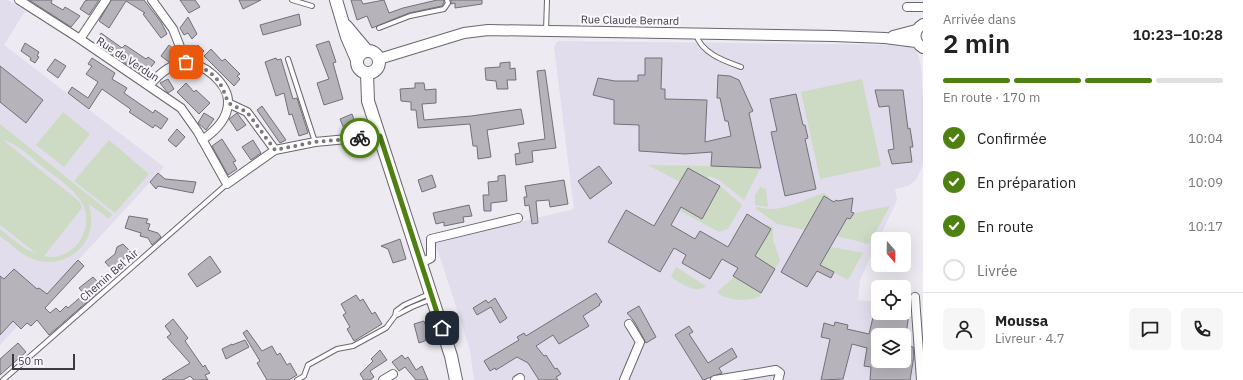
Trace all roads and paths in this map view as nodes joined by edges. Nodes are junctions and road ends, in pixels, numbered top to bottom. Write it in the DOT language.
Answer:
graph roads {
  1 [pos="19,0"];
  2 [pos="106,0"];
  3 [pos="152,0"];
  4 [pos="292,0"];
  5 [pos="336,0"];
  6 [pos="447,0"];
  7 [pos="547,0"];
  8 [pos="312,6"];
  9 [pos="907,7"];
  10 [pos="923,7"];
  11 [pos="344,22"];
  12 [pos="920,27"];
  13 [pos="379,28"];
  14 [pos="546,31"];
  15 [pos="695,34"];
  16 [pos="886,38"];
  17 [pos="80,39"];
  18 [pos="920,45"];
  19 [pos="367,51"];
  20 [pos="288,59"];
  21 [pos="379,59"];
  22 [pos="357,60"];
  23 [pos="186,62"];
  24 [pos="741,67"];
  25 [pos="367,73"];
  26 [pos="149,86"];
  27 [pos="228,103"];
  28 [pos="380,136"];
  29 [pos="202,140"];
  30 [pos="315,142"];
  31 [pos="275,150"];
  32 [pos="227,184"];
  33 [pos="518,218"];
  34 [pos="421,264"];
  35 [pos="432,296"];
  36 [pos="915,297"];
  37 [pos="395,316"];
  38 [pos="628,324"];
  39 [pos="393,374"];
  40 [pos="3,380"];
  41 [pos="297,380"];
  42 [pos="383,380"];
  43 [pos="456,380"];
  44 [pos="624,380"];
  45 [pos="715,380"];
  46 [pos="778,380"];
  47 [pos="921,380"];
  1 -- 17 [label="street, Rue de Verdun"];
  2 -- 17 [label="street"];
  3 -- 23 [label="street"];
  4 -- 8 [label="lane"];
  5 -- 11 [label="main road"];
  6 -- 13 [label="lane"];
  7 -- 14 [label="lane"];
  9 -- 10 [label="street"];
  11 -- 19 [label="main road"];
  11 -- 22 [label="main road"];
  12 -- 16 [label="street, Rue Claude Bernard"];
  12 -- 18 [label="street"];
  14 -- 15 [label="street, Rue Claude Bernard"];
  14 -- 21 [label="street, Rue Claude Bernard"];
  15 -- 16 [label="street, Rue Claude Bernard"];
  15 -- 24 [label="lane"];
  16 -- 18 [label="street, Rue Claude Bernard"];
  17 -- 26 [label="street, Rue de Verdun"];
  19 -- 21 [label="main road"];
  19 -- 22 [label="main road"];
  20 -- 30 [label="lane"];
  21 -- 25 [label="main road"];
  22 -- 25 [label="main road"];
  23 -- 26 [label="street"];
  23 -- 27 [label="street"];
  25 -- 28 [label="main road"];
  26 -- 29 [label="street, Rue de Verdun"];
  27 -- 29 [label="street"];
  27 -- 31 [label="street"];
  28 -- 30 [label="street"];
  28 -- 34 [label="main road"];
  29 -- 32 [label="street, Rue de Verdun"];
  30 -- 31 [label="street"];
  31 -- 32 [label="street"];
  32 -- 40 [label="lane, Chemin Bel Air"];
  33 -- 34 [label="street"];
  34 -- 35 [label="main road"];
  35 -- 37 [label="lane"];
  35 -- 37 [label="lane"];
  35 -- 43 [label="main road"];
  36 -- 47 [label="street"];
  37 -- 41 [label="lane"];
  38 -- 44 [label="street"];
  39 -- 42 [label="street"];
  45 -- 46 [label="street"];
}
